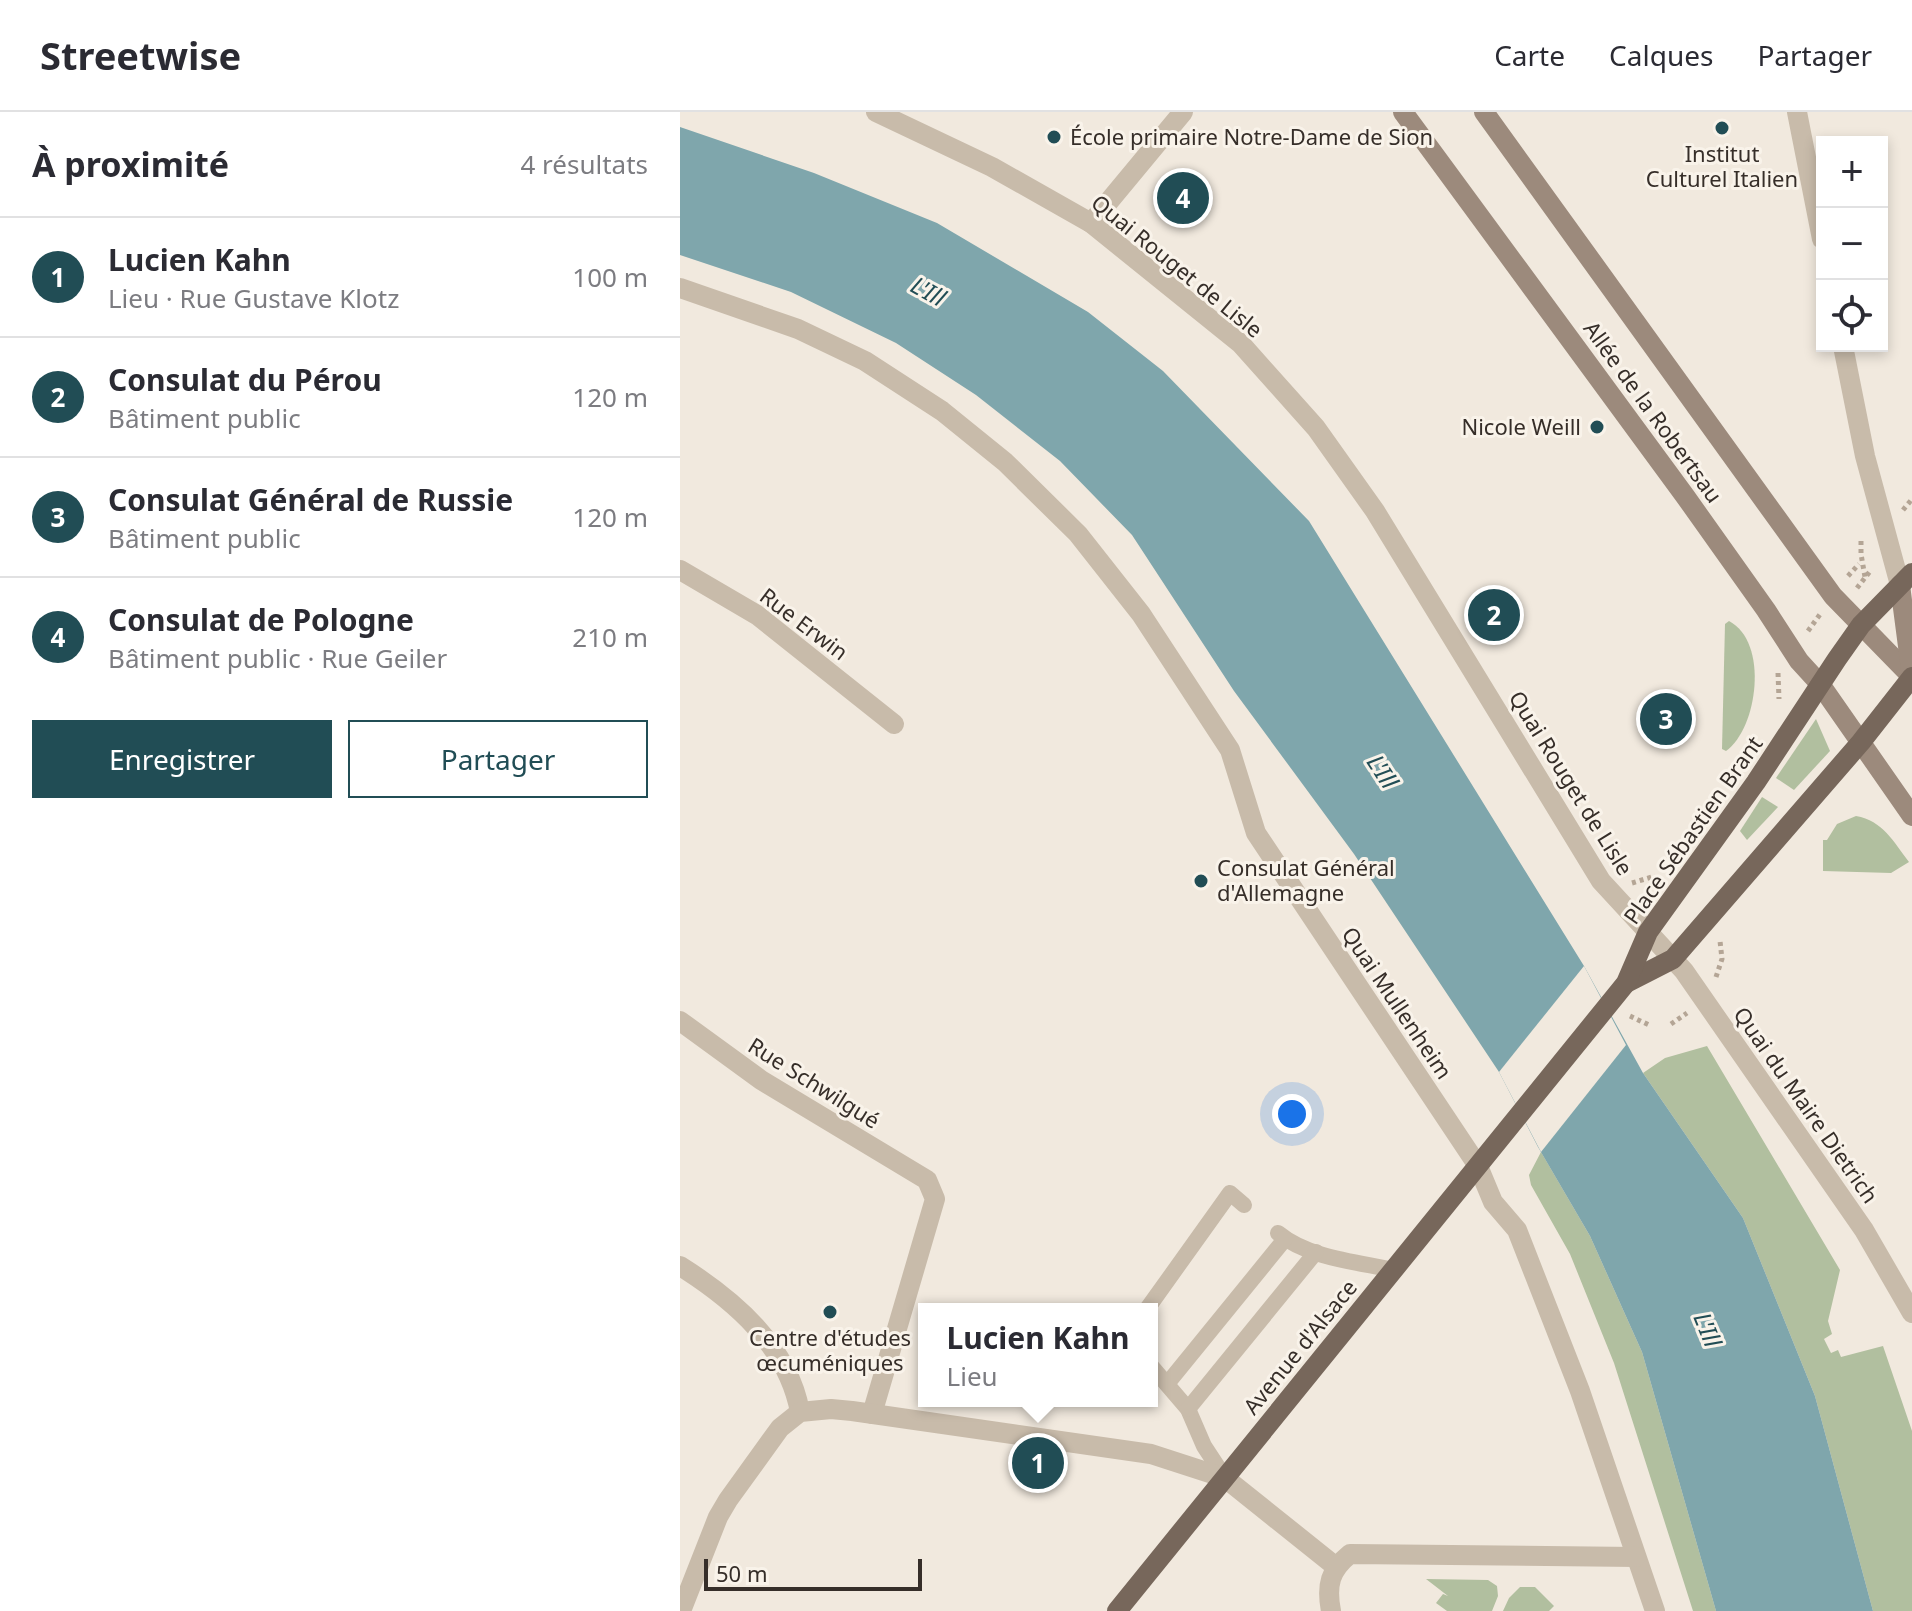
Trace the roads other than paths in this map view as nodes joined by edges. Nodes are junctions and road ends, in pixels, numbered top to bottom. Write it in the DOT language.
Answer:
graph roads {
  1 [pos="876,112"];
  2 [pos="1183,112"];
  3 [pos="1403,112"];
  4 [pos="1484,112"];
  5 [pos="1797,112"];
  6 [pos="1816,209"];
  7 [pos="1091,223"];
  8 [pos="680,288"];
  9 [pos="1844,352"];
  10 [pos="680,570"];
  11 [pos="1906,579"];
  12 [pos="1861,625"];
  13 [pos="1912,677"];
  14 [pos="1820,684"];
  15 [pos="894,724"];
  16 [pos="1861,742"];
  17 [pos="1912,816"];
  18 [pos="1648,932"];
  19 [pos="1673,959"];
  20 [pos="1626,983"];
  21 [pos="680,1021"];
  22 [pos="1478,1166"];
  23 [pos="1244,1205"];
  24 [pos="1316,1252"];
  25 [pos="680,1266"];
  26 [pos="1394,1270"];
  27 [pos="1151,1303"];
  28 [pos="1912,1313"];
  29 [pos="1158,1374"];
  30 [pos="1167,1384"];
  31 [pos="1188,1409"];
  32 [pos="800,1412"];
  33 [pos="872,1414"];
  34 [pos="1225,1478"];
  35 [pos="1636,1557"];
  36 [pos="1335,1566"];
  37 [pos="681,1611"];
  38 [pos="1117,1611"];
  39 [pos="1331,1611"];
  40 [pos="1655,1611"];
  1 -- 7 [label="street, Quai Rouget de Lisle"];
  2 -- 7 [label="street"];
  3 -- 14 [label="main road, Allée de la Robertsau"];
  4 -- 12 [label="main road, Allée de la Robertsau"];
  5 -- 6 [label="street"];
  7 -- 18 [label="street, Quai Rouget de Lisle"];
  8 -- 22 [label="street, Quai Mullenheim"];
  9 -- 11 [label="street"];
  10 -- 15 [label="street, Rue Erwin"];
  11 -- 12 [label="main road, Place Sébastien Brant"];
  11 -- 13 [label="main road"];
  12 -- 13 [label="main road, Allée de la Robertsau"];
  12 -- 14 [label="main road, Place Sébastien Brant"];
  13 -- 16 [label="main road"];
  14 -- 16 [label="main road, Allée de la Robertsau"];
  14 -- 18 [label="main road, Place Sébastien Brant"];
  16 -- 17 [label="main road"];
  16 -- 19 [label="main road"];
  18 -- 19 [label="street, Quai du Maire Dietrich"];
  18 -- 20 [label="main road, Place Sébastien Brant"];
  19 -- 20 [label="main road"];
  19 -- 28 [label="street, Quai du Maire Dietrich"];
  20 -- 22 [label="main road, Avenue d'Alsace"];
  21 -- 33 [label="street, Rue Schwilgué"];
  22 -- 26 [label="main road, Avenue d'Alsace"];
  22 -- 35 [label="street, Quai Mullenheim"];
  23 -- 27 [label="lane"];
  24 -- 26 [label="lane"];
  24 -- 30 [label="lane"];
  24 -- 31 [label="lane"];
  25 -- 32 [label="street"];
  26 -- 34 [label="main road, Avenue d'Alsace"];
  29 -- 30 [label="lane"];
  30 -- 31 [label="lane"];
  31 -- 34 [label="lane"];
  32 -- 33 [label="street"];
  32 -- 37 [label="street"];
  33 -- 34 [label="street"];
  34 -- 36 [label="street"];
  34 -- 38 [label="main road, Avenue d'Alsace"];
  35 -- 36 [label="street"];
  35 -- 40 [label="street, Quai Mullenheim"];
  36 -- 39 [label="street"];
}
